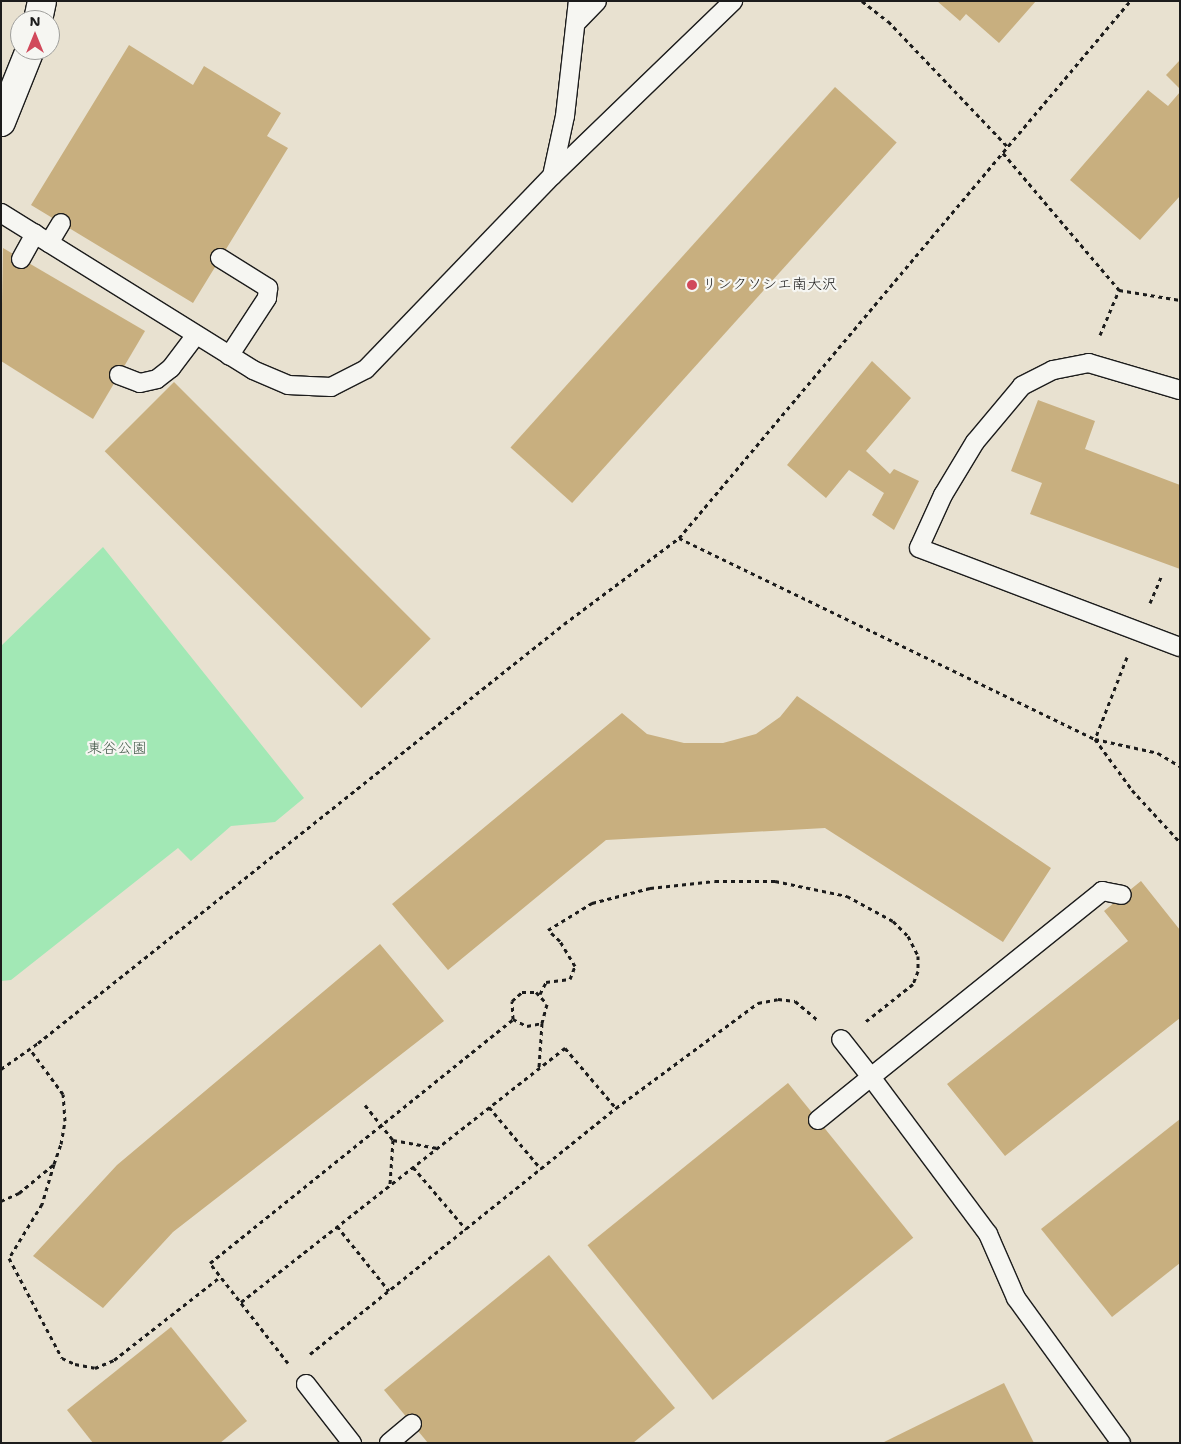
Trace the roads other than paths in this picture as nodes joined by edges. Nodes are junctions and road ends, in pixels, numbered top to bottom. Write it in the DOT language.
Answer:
graph roads {
  1 [pos="578,1"];
  2 [pos="597,1"];
  3 [pos="734,1"];
  4 [pos="576,23"];
  5 [pos="26,60"];
  6 [pos="1,122"];
  7 [pos="552,176"];
  8 [pos="1,213"];
  9 [pos="61,223"];
  10 [pos="42,239"];
  11 [pos="220,258"];
  12 [pos="21,259"];
  13 [pos="196,335"];
  14 [pos="229,356"];
  15 [pos="119,375"];
  16 [pos="1180,390"];
  17 [pos="1180,647"];
  18 [pos="1122,895"];
  19 [pos="841,1039"];
  20 [pos="871,1077"];
  21 [pos="818,1120"];
  22 [pos="306,1384"];
  23 [pos="412,1424"];
  24 [pos="352,1443"];
  25 [pos="389,1443"];
  26 [pos="1121,1443"];
  1 -- 4 [label="lane"];
  2 -- 4 [label="lane"];
  3 -- 7 [label="lane"];
  4 -- 7 [label="lane"];
  5 -- 6 [label="street"];
  7 -- 14 [label="lane"];
  8 -- 10 [label="lane"];
  9 -- 10 [label="lane"];
  10 -- 12 [label="lane"];
  10 -- 13 [label="lane"];
  11 -- 14 [label="lane"];
  13 -- 14 [label="lane"];
  13 -- 15 [label="lane"];
  16 -- 17 [label="lane"];
  18 -- 20 [label="lane"];
  19 -- 20 [label="lane"];
  20 -- 21 [label="lane"];
  20 -- 26 [label="lane"];
  22 -- 24 [label="lane"];
  23 -- 25 [label="lane"];
}
